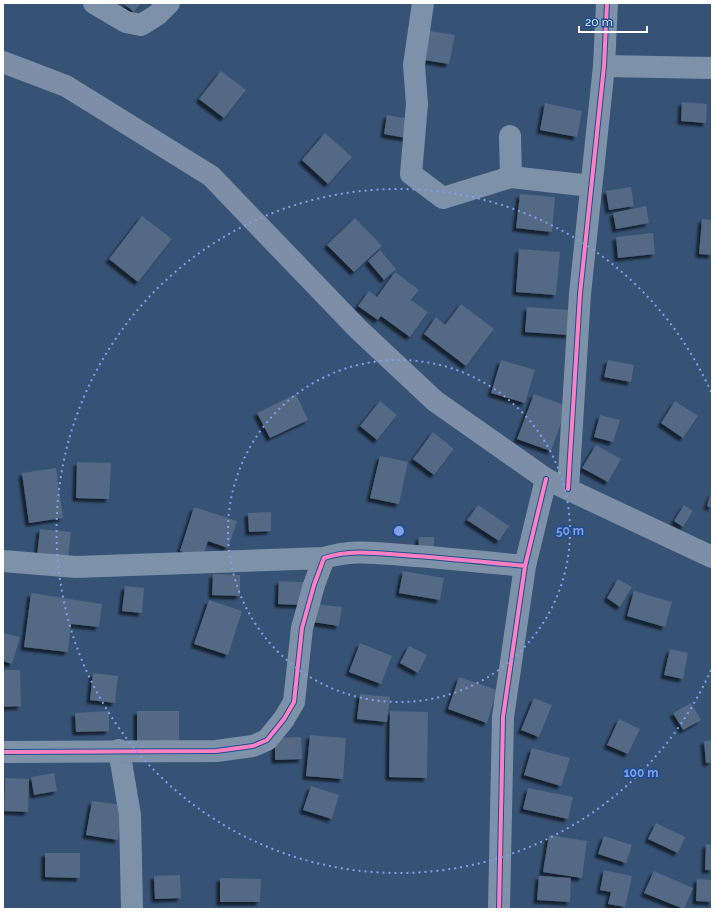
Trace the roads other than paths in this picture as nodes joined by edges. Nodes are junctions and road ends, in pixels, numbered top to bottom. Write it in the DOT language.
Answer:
graph roads {
  1 [pos="94,3"];
  2 [pos="169,3"];
  3 [pos="423,3"];
  4 [pos="607,3"];
  5 [pos="3,62"];
  6 [pos="604,66"];
  7 [pos="712,68"];
  8 [pos="510,136"];
  9 [pos="511,177"];
  10 [pos="591,186"];
  11 [pos="546,479"];
  12 [pos="568,489"];
  13 [pos="712,557"];
  14 [pos="324,558"];
  15 [pos="3,561"];
  16 [pos="525,566"];
  17 [pos="118,750"];
  18 [pos="3,752"];
  19 [pos="132,909"];
  20 [pos="499,909"];
  1 -- 2 [label="street"];
  3 -- 9 [label="street"];
  4 -- 6 [label="street"];
  5 -- 11 [label="main road"];
  6 -- 7 [label="street"];
  6 -- 10 [label="street"];
  8 -- 9 [label="street"];
  9 -- 10 [label="street"];
  10 -- 12 [label="street"];
  11 -- 12 [label="main road"];
  11 -- 16 [label="street"];
  12 -- 13 [label="main road"];
  14 -- 15 [label="street"];
  14 -- 16 [label="street"];
  14 -- 17 [label="street"];
  16 -- 20 [label="street"];
  17 -- 18 [label="street"];
  17 -- 19 [label="street"];
}
